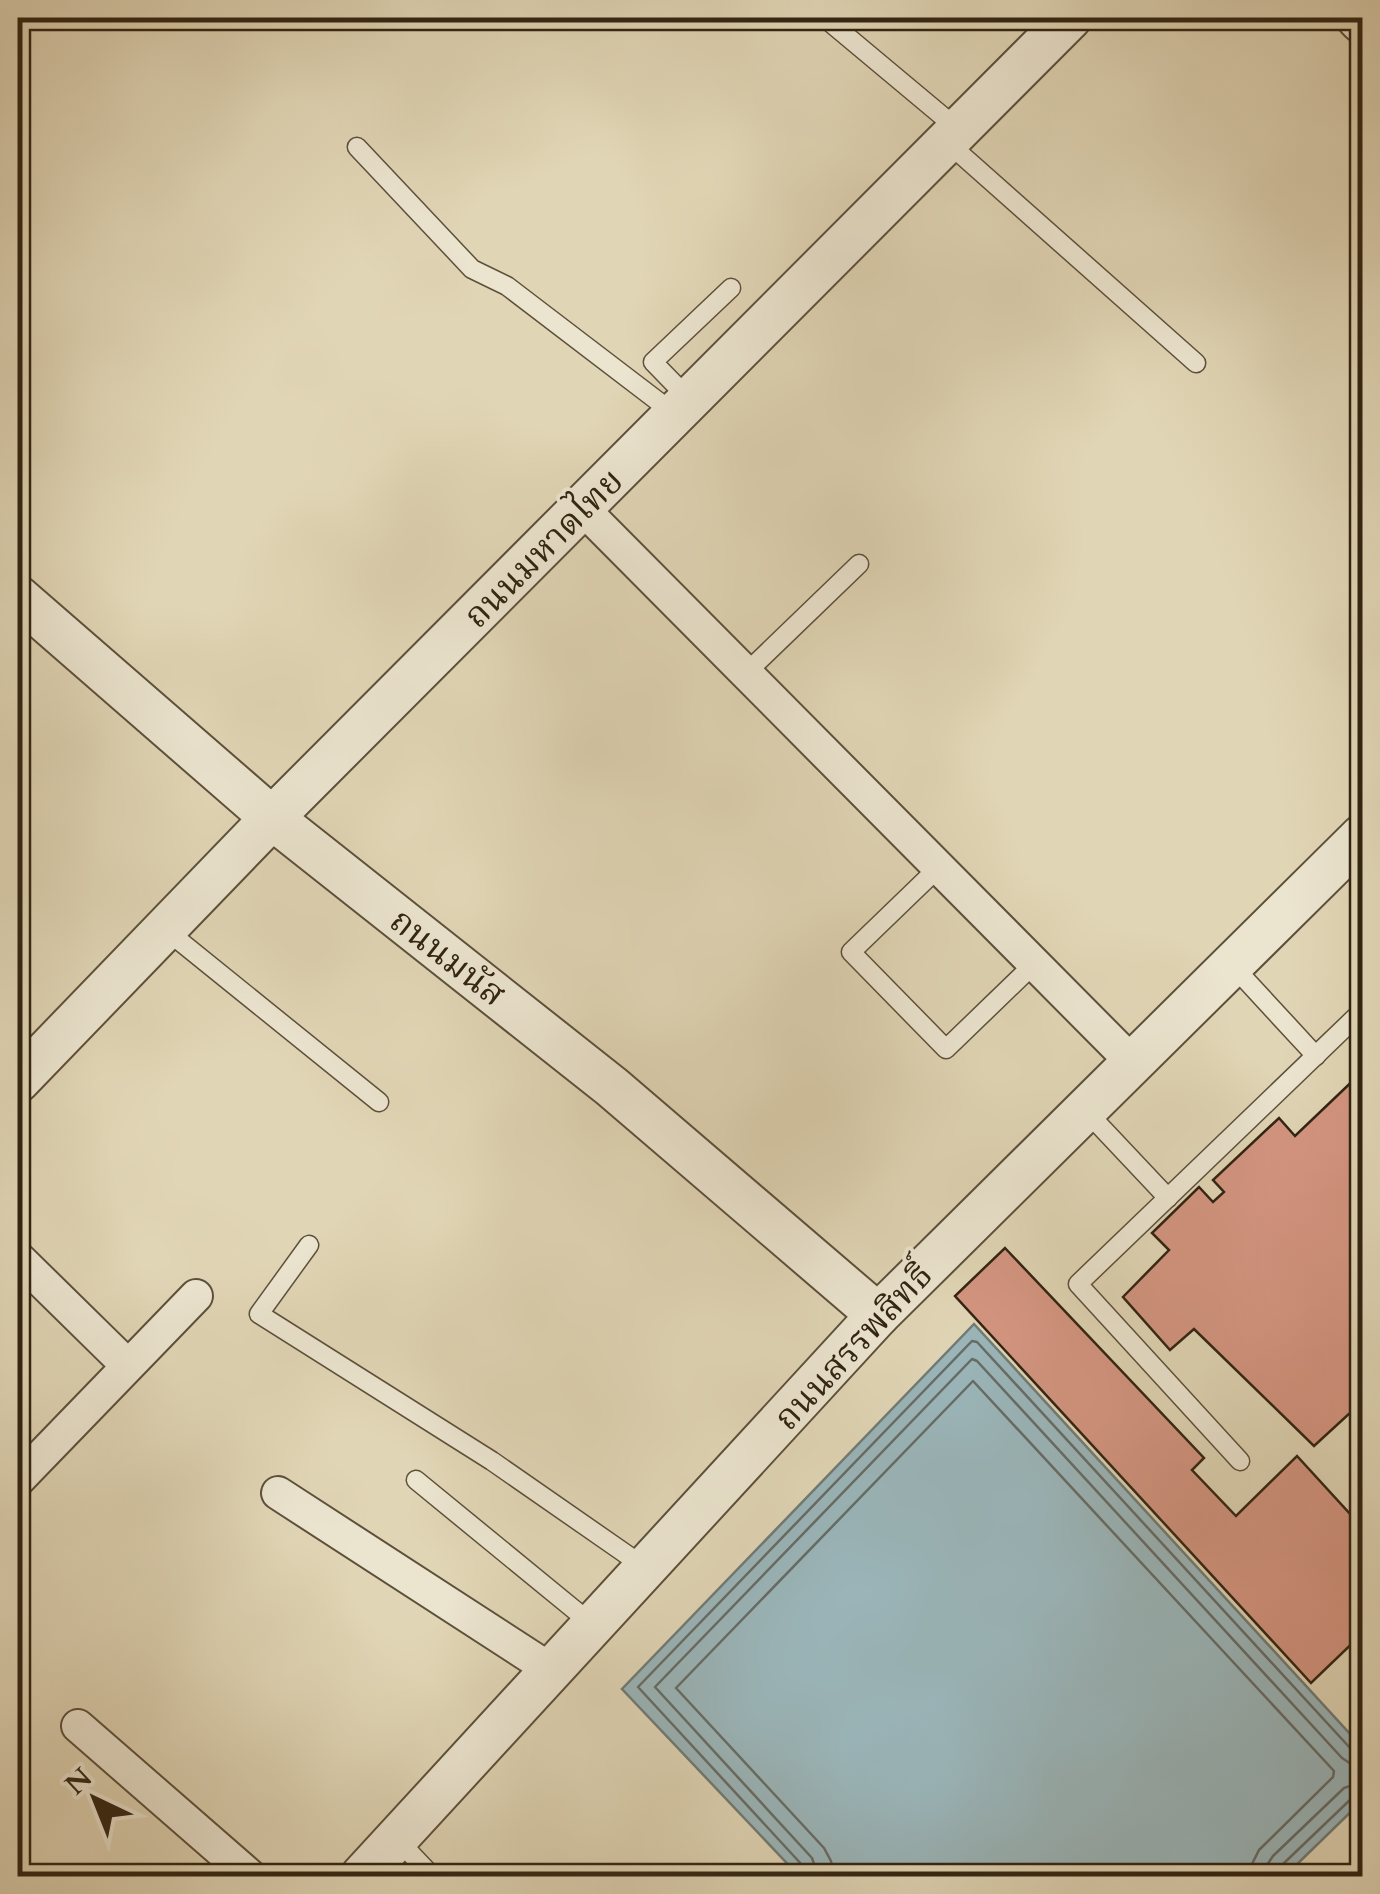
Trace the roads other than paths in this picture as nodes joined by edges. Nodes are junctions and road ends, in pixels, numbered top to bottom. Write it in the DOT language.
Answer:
graph roads {
  1 [pos="825,18"];
  2 [pos="1070,18"];
  3 [pos="953,136"];
  4 [pos="357,147"];
  5 [pos="731,288"];
  6 [pos="1196,363"];
  7 [pos="683,408"];
  8 [pos="582,510"];
  9 [pos="859,564"];
  10 [pos="18,598"];
  11 [pos="745,674"];
  12 [pos="272,818"];
  13 [pos="1362,836"];
  14 [pos="938,868"];
  15 [pos="166,930"];
  16 [pos="1034,964"];
  17 [pos="1232,965"];
  18 [pos="1362,1012"];
  19 [pos="1316,1056"];
  20 [pos="1133,1064"];
  21 [pos="18,1082"];
  22 [pos="380,1102"];
  23 [pos="1085,1110"];
  24 [pos="1168,1198"];
  25 [pos="309,1245"];
  26 [pos="18,1258"];
  27 [pos="196,1296"];
  28 [pos="878,1316"];
  29 [pos="127,1365"];
  30 [pos="1240,1461"];
  31 [pos="18,1480"];
  32 [pos="416,1480"];
  33 [pos="278,1493"];
  34 [pos="646,1568"];
  35 [pos="594,1625"];
  36 [pos="552,1670"];
  37 [pos="78,1726"];
  38 [pos="396,1839"];
  39 [pos="250,1876"];
  40 [pos="362,1876"];
  41 [pos="432,1876"];
  1 -- 3 [label="lane"];
  2 -- 3 [label="street, ถนนมหาดไทย"];
  3 -- 6 [label="lane"];
  3 -- 7 [label="street, ถนนมหาดไทย"];
  4 -- 7 [label="lane"];
  5 -- 7 [label="lane"];
  7 -- 8 [label="street, ถนนมหาดไทย"];
  8 -- 11 [label="street"];
  8 -- 12 [label="street, ถนนมหาดไทย"];
  9 -- 11 [label="lane"];
  10 -- 12 [label="street, ถนนมนัส"];
  11 -- 14 [label="street"];
  12 -- 15 [label="street, ถนนมหาดไทย"];
  12 -- 28 [label="street, ถนนมนัส"];
  13 -- 17 [label="street, ถนนสรรพสิทธิ์"];
  14 -- 16 [label="street"];
  14 -- 16 [label="lane"];
  15 -- 21 [label="street, ถนนมหาดไทย"];
  15 -- 22 [label="lane"];
  16 -- 20 [label="street"];
  17 -- 19 [label="lane"];
  17 -- 20 [label="street, ถนนสรรพสิทธิ์"];
  18 -- 19 [label="lane"];
  19 -- 24 [label="lane"];
  20 -- 23 [label="street, ถนนสรรพสิทธิ์"];
  23 -- 24 [label="lane"];
  23 -- 28 [label="street, ถนนสรรพสิทธิ์"];
  24 -- 30 [label="lane"];
  25 -- 34 [label="lane"];
  26 -- 29 [label="street"];
  27 -- 29 [label="street"];
  28 -- 34 [label="street, ถนนสรรพสิทธิ์"];
  29 -- 31 [label="street"];
  32 -- 35 [label="lane"];
  33 -- 36 [label="street"];
  34 -- 35 [label="street, ถนนสรรพสิทธิ์"];
  35 -- 36 [label="street, ถนนสรรพสิทธิ์"];
  36 -- 38 [label="street, ถนนสรรพสิทธิ์"];
  37 -- 39 [label="street"];
  38 -- 40 [label="street, ถนนสรรพสิทธิ์"];
  38 -- 41 [label="lane"];
}
